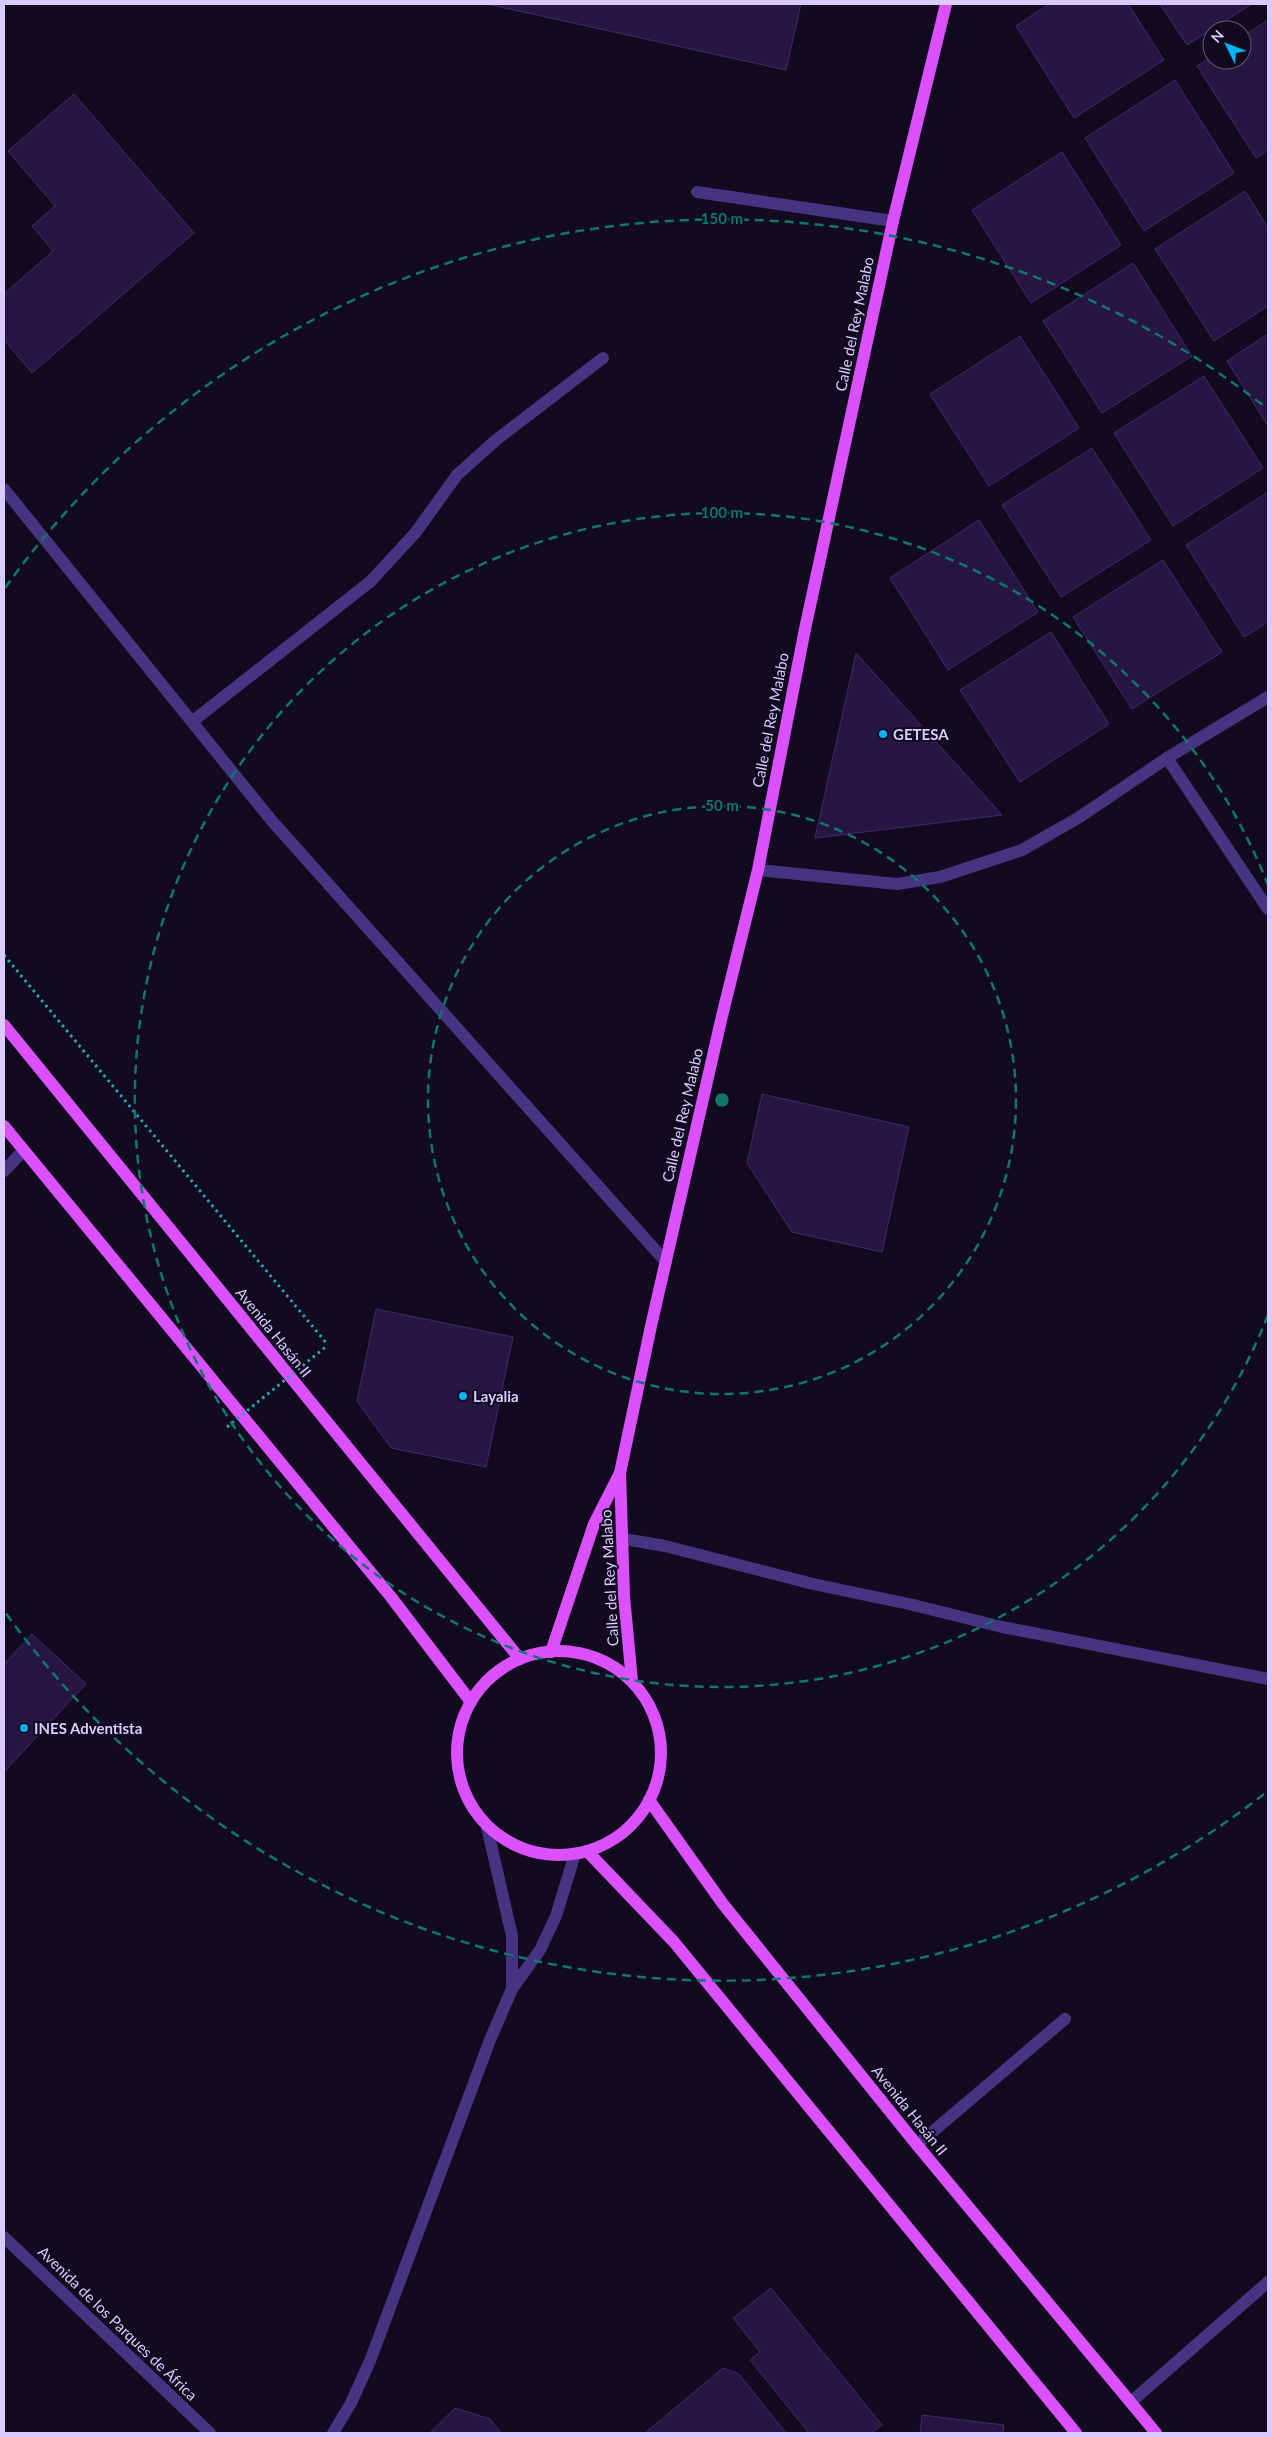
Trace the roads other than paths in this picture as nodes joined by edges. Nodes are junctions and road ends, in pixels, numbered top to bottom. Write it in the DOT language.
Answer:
graph roads {
  1 [pos="946,4"];
  2 [pos="697,192"];
  3 [pos="893,221"];
  4 [pos="603,358"];
  5 [pos="4,489"];
  6 [pos="1268,697"];
  7 [pos="193,721"];
  8 [pos="1168,758"];
  9 [pos="758,870"];
  10 [pos="1268,909"];
  11 [pos="4,1026"];
  12 [pos="4,1126"];
  13 [pos="23,1151"];
  14 [pos="4,1171"];
  15 [pos="666,1262"];
  16 [pos="620,1473"];
  17 [pos="624,1539"];
  18 [pos="551,1652"];
  19 [pos="520,1659"];
  20 [pos="1268,1679"];
  21 [pos="632,1682"];
  22 [pos="471,1702"];
  23 [pos="649,1800"];
  24 [pos="487,1827"];
  25 [pos="581,1852"];
  26 [pos="512,1989"];
  27 [pos="1065,2019"];
  28 [pos="917,2145"];
  29 [pos="4,2237"];
  30 [pos="1268,2282"];
  31 [pos="1130,2402"];
  32 [pos="210,2433"];
  33 [pos="333,2433"];
  34 [pos="1076,2433"];
  35 [pos="1156,2433"];
  1 -- 3 [label="main road, Calle del Rey Malabo"];
  2 -- 3 [label="street"];
  3 -- 9 [label="main road, Calle del Rey Malabo"];
  4 -- 7 [label="street"];
  5 -- 7 [label="street"];
  6 -- 8 [label="street"];
  7 -- 15 [label="street"];
  8 -- 9 [label="street"];
  8 -- 10 [label="street"];
  9 -- 15 [label="main road, Calle del Rey Malabo"];
  11 -- 19 [label="main road, Avenida Hasán II"];
  12 -- 13 [label="main road"];
  13 -- 14 [label="street"];
  13 -- 22 [label="main road"];
  15 -- 16 [label="main road, Calle del Rey Malabo"];
  16 -- 17 [label="main road, Calle del Rey Malabo"];
  16 -- 18 [label="main road, Calle del Rey Malabo"];
  17 -- 20 [label="street"];
  17 -- 21 [label="main road, Calle del Rey Malabo"];
  18 -- 19 [label="main road"];
  18 -- 21 [label="main road"];
  19 -- 22 [label="main road"];
  21 -- 23 [label="main road"];
  22 -- 24 [label="main road"];
  23 -- 25 [label="main road"];
  23 -- 28 [label="main road, Avenida Hasán II"];
  24 -- 25 [label="main road"];
  24 -- 26 [label="street"];
  25 -- 26 [label="street"];
  25 -- 34 [label="main road"];
  26 -- 33 [label="street"];
  27 -- 28 [label="street"];
  28 -- 31 [label="main road, Avenida Hasán II"];
  29 -- 32 [label="street, Avenida de los Parques de África"];
  30 -- 31 [label="street"];
  31 -- 35 [label="main road, Avenida Hasán II"];
}
